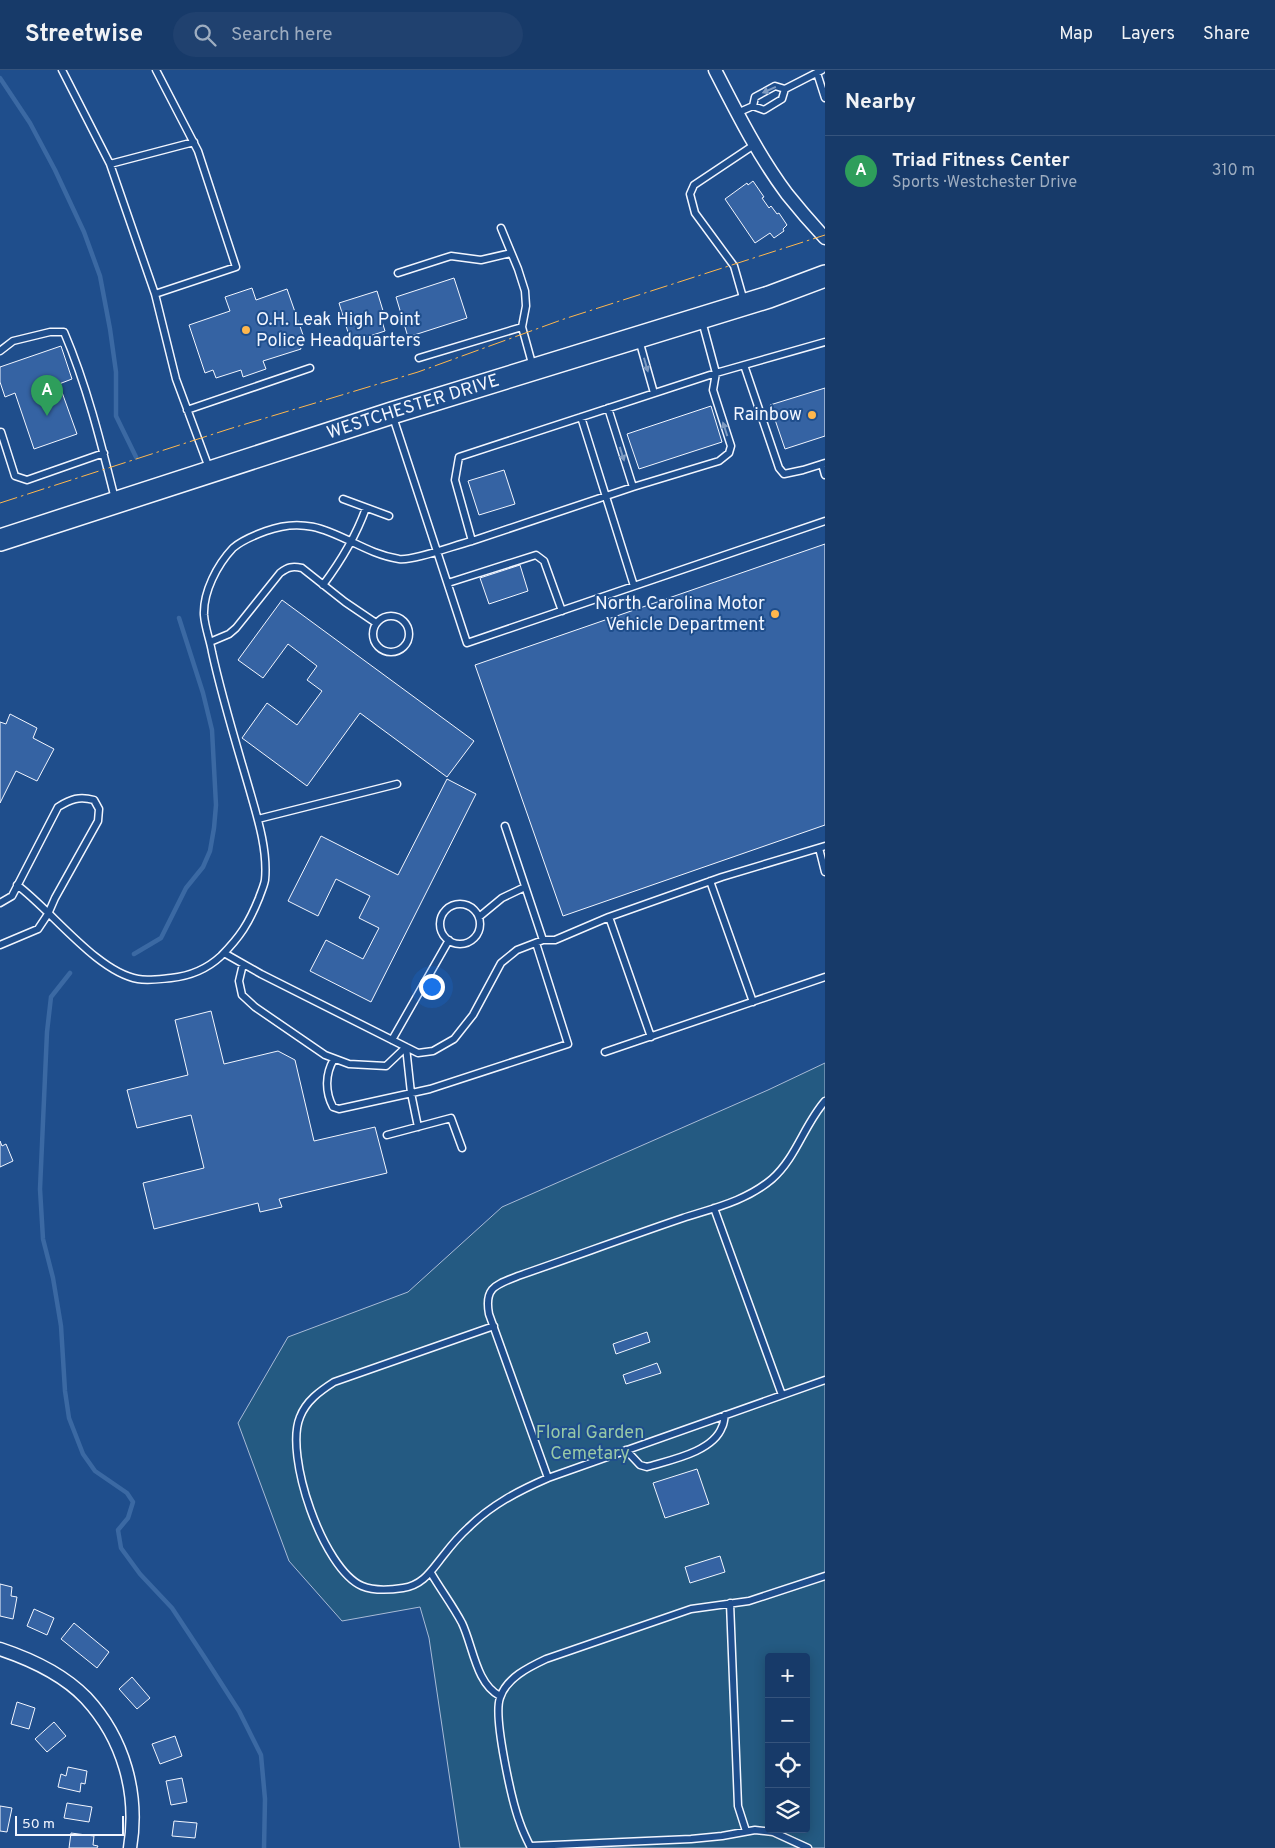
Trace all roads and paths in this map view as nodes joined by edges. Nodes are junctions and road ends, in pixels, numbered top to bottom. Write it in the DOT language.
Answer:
graph roads {
  1 [pos="62,70"];
  2 [pos="156,70"];
  3 [pos="715,70"];
  4 [pos="820,72"];
  5 [pos="784,89"];
  6 [pos="825,98"];
  7 [pos="753,106"];
  8 [pos="737,113"];
  9 [pos="194,142"];
  10 [pos="754,145"];
  11 [pos="110,164"];
  12 [pos="500,228"];
  13 [pos="825,238"];
  14 [pos="511,253"];
  15 [pos="398,273"];
  16 [pos="825,276"];
  17 [pos="155,294"];
  18 [pos="745,304"];
  19 [pos="701,317"];
  20 [pos="522,327"];
  21 [pos="638,337"];
  22 [pos="825,342"];
  23 [pos="0,351"];
  24 [pos="419,358"];
  25 [pos="744,365"];
  26 [pos="310,368"];
  27 [pos="534,369"];
  28 [pos="716,373"];
  29 [pos="654,393"];
  30 [pos="608,408"];
  31 [pos="187,410"];
  32 [pos="392,413"];
  33 [pos="581,417"];
  34 [pos="0,430"];
  35 [pos="104,453"];
  36 [pos="823,463"];
  37 [pos="211,472"];
  38 [pos="825,476"];
  39 [pos="633,487"];
  40 [pos="607,496"];
  41 [pos="343,499"];
  42 [pos="116,503"];
  43 [pos="366,508"];
  44 [pos="389,516"];
  45 [pos="825,520"];
  46 [pos="0,540"];
  47 [pos="351,540"];
  48 [pos="472,541"];
  49 [pos="437,550"];
  50 [pos="448,583"];
  51 [pos="323,585"];
  52 [pos="634,586"];
  53 [pos="562,611"];
  54 [pos="376,623"];
  55 [pos="210,642"];
  56 [pos="397,784"];
  57 [pos="258,820"];
  58 [pos="505,826"];
  59 [pos="822,847"];
  60 [pos="825,872"];
  61 [pos="710,881"];
  62 [pos="17,885"];
  63 [pos="525,887"];
  64 [pos="0,903"];
  65 [pos="48,914"];
  66 [pos="479,917"];
  67 [pos="609,917"];
  68 [pos="448,940"];
  69 [pos="539,942"];
  70 [pos="0,945"];
  71 [pos="224,953"];
  72 [pos="242,964"];
  73 [pos="825,977"];
  74 [pos="752,1002"];
  75 [pos="651,1037"];
  76 [pos="392,1040"];
  77 [pos="406,1047"];
  78 [pos="605,1052"];
  79 [pos="334,1059"];
  80 [pos="412,1093"];
  81 [pos="825,1101"];
  82 [pos="418,1127"];
  83 [pos="386,1135"];
  84 [pos="462,1148"];
  85 [pos="714,1208"];
  86 [pos="494,1326"];
  87 [pos="825,1380"];
  88 [pos="782,1395"];
  89 [pos="725,1415"];
  90 [pos="626,1450"];
  91 [pos="548,1478"];
  92 [pos="431,1574"];
  93 [pos="825,1576"];
  94 [pos="730,1603"];
  95 [pos="0,1649"];
  96 [pos="500,1696"];
  97 [pos="746,1831"];
  98 [pos="531,1847"];
  99 [pos="553,1847"];
  100 [pos="130,1848"];
  101 [pos="808,1848"];
  1 -- 11 [label="lane"];
  2 -- 9 [label="lane"];
  3 -- 8 [label="street"];
  4 -- 5 [label="lane"];
  4 -- 6 [label="lane"];
  5 -- 7 [label="lane, one-way"];
  5 -- 7 [label="lane"];
  7 -- 8 [label="lane"];
  8 -- 10 [label="street"];
  9 -- 11 [label="lane"];
  9 -- 17 [label="lane"];
  10 -- 13 [label="street"];
  10 -- 18 [label="lane"];
  11 -- 17 [label="lane"];
  12 -- 14 [label="lane"];
  14 -- 15 [label="lane"];
  14 -- 20 [label="lane"];
  16 -- 18 [label="main road, WESTCHESTER DRIVE"];
  17 -- 31 [label="lane"];
  18 -- 19 [label="main road, WESTCHESTER DRIVE"];
  19 -- 21 [label="main road, WESTCHESTER DRIVE"];
  19 -- 28 [label="lane"];
  20 -- 24 [label="lane"];
  20 -- 27 [label="lane"];
  21 -- 27 [label="main road, WESTCHESTER DRIVE"];
  21 -- 29 [label="lane, one-way"];
  22 -- 25 [label="lane"];
  23 -- 35 [label="lane"];
  25 -- 28 [label="lane"];
  25 -- 36 [label="lane"];
  26 -- 31 [label="lane"];
  27 -- 32 [label="main road, WESTCHESTER DRIVE"];
  28 -- 29 [label="lane"];
  39 -- 28 [label="lane, one-way"];
  29 -- 30 [label="lane"];
  30 -- 33 [label="lane"];
  30 -- 39 [label="lane, one-way"];
  31 -- 37 [label="lane"];
  32 -- 37 [label="main road, WESTCHESTER DRIVE"];
  32 -- 49 [label="lane"];
  33 -- 40 [label="lane"];
  33 -- 48 [label="lane"];
  34 -- 35 [label="lane"];
  35 -- 42 [label="lane"];
  36 -- 38 [label="lane"];
  37 -- 42 [label="main road, WESTCHESTER DRIVE"];
  39 -- 40 [label="lane"];
  40 -- 48 [label="lane"];
  40 -- 52 [label="lane"];
  41 -- 43 [label="lane"];
  42 -- 46 [label="main road, WESTCHESTER DRIVE"];
  43 -- 44 [label="lane"];
  43 -- 47 [label="lane"];
  45 -- 52 [label="lane"];
  47 -- 49 [label="lane"];
  47 -- 51 [label="lane"];
  47 -- 55 [label="lane"];
  48 -- 49 [label="lane"];
  49 -- 50 [label="lane"];
  50 -- 53 [label="lane"];
  50 -- 53 [label="lane"];
  51 -- 54 [label="lane"];
  51 -- 55 [label="lane"];
  52 -- 53 [label="lane"];
  54 -- 54 [label="lane"];
  55 -- 57 [label="lane"];
  56 -- 57 [label="lane"];
  57 -- 71 [label="lane"];
  58 -- 63 [label="lane"];
  59 -- 60 [label="lane"];
  59 -- 61 [label="lane"];
  61 -- 67 [label="lane"];
  61 -- 74 [label="lane"];
  62 -- 64 [label="lane"];
  62 -- 65 [label="lane"];
  62 -- 65 [label="lane"];
  63 -- 66 [label="lane"];
  63 -- 69 [label="lane"];
  65 -- 70 [label="lane"];
  65 -- 71 [label="lane"];
  66 -- 68 [label="lane"];
  66 -- 68 [label="lane"];
  67 -- 69 [label="lane"];
  67 -- 75 [label="lane"];
  68 -- 76 [label="lane"];
  69 -- 77 [label="lane"];
  69 -- 80 [label="lane"];
  71 -- 72 [label="lane"];
  72 -- 76 [label="lane"];
  72 -- 79 [label="lane"];
  73 -- 74 [label="lane"];
  74 -- 75 [label="lane"];
  75 -- 78 [label="lane"];
  76 -- 77 [label="lane"];
  77 -- 79 [label="lane"];
  77 -- 80 [label="lane"];
  79 -- 80 [label="lane"];
  80 -- 82 [label="lane"];
  81 -- 85 [label="lane"];
  82 -- 83 [label="lane"];
  82 -- 84 [label="lane"];
  85 -- 86 [label="lane"];
  85 -- 88 [label="lane"];
  86 -- 91 [label="lane"];
  86 -- 92 [label="lane"];
  87 -- 88 [label="lane"];
  88 -- 89 [label="lane"];
  89 -- 90 [label="lane"];
  89 -- 90 [label="lane"];
  90 -- 91 [label="lane"];
  91 -- 92 [label="lane"];
  92 -- 96 [label="lane"];
  93 -- 94 [label="lane"];
  94 -- 96 [label="lane"];
  94 -- 97 [label="lane"];
  95 -- 100 [label="street"];
  96 -- 98 [label="lane"];
  97 -- 99 [label="lane"];
  97 -- 101 [label="lane"];
  98 -- 99 [label="lane"];
}
